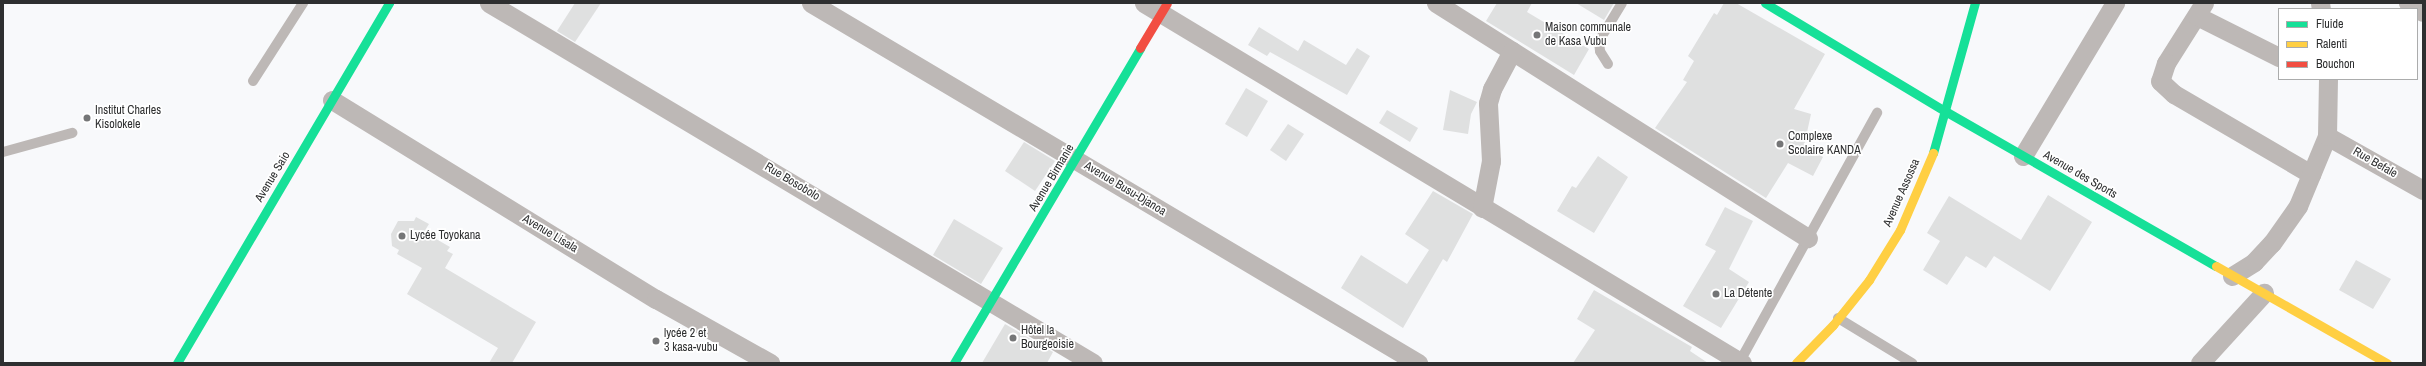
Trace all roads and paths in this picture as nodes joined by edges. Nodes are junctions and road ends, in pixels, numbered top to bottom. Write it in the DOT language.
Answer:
graph roads {
  1 [pos="303,3"];
  2 [pos="389,3"];
  3 [pos="489,3"];
  4 [pos="811,3"];
  5 [pos="1144,3"];
  6 [pos="1436,3"];
  7 [pos="1622,3"];
  8 [pos="1765,3"];
  9 [pos="1975,3"];
  10 [pos="2115,3"];
  11 [pos="1164,8"];
  12 [pos="2200,10"];
  13 [pos="1512,51"];
  14 [pos="2278,56"];
  15 [pos="1608,64"];
  16 [pos="2326,80"];
  17 [pos="253,81"];
  18 [pos="332,100"];
  19 [pos="1945,111"];
  20 [pos="1877,113"];
  21 [pos="72,133"];
  22 [pos="2327,136"];
  23 [pos="3,152"];
  24 [pos="2023,156"];
  25 [pos="1077,160"];
  26 [pos="2311,174"];
  27 [pos="2423,190"];
  28 [pos="1482,208"];
  29 [pos="1808,238"];
  30 [pos="2232,276"];
  31 [pos="2264,294"];
  32 [pos="992,302"];
  33 [pos="1838,318"];
  34 [pos="177,363"];
  35 [pos="770,363"];
  36 [pos="954,363"];
  37 [pos="1093,363"];
  38 [pos="1418,363"];
  39 [pos="1740,363"];
  40 [pos="1796,363"];
  41 [pos="1912,363"];
  42 [pos="2200,363"];
  43 [pos="2387,363"];
  1 -- 17 [label="lane"];
  2 -- 18 [label="street, Avenue Saio"];
  3 -- 32 [label="street, Rue Bosobolo"];
  4 -- 25 [label="street, Avenue Busu-Djanoa"];
  5 -- 11 [label="street"];
  6 -- 13 [label="street"];
  7 -- 15 [label="lane"];
  8 -- 19 [label="street, Avenue des Sports"];
  9 -- 19 [label="street, Avenue Assossa"];
  10 -- 24 [label="street"];
  11 -- 25 [label="street, Avenue Birmanie"];
  11 -- 28 [label="street"];
  12 -- 14 [label="street"];
  12 -- 26 [label="street"];
  13 -- 28 [label="street"];
  13 -- 29 [label="street"];
  16 -- 22 [label="street"];
  18 -- 34 [label="street, Avenue Saio"];
  18 -- 35 [label="street, Avenue Lisala"];
  19 -- 24 [label="street, Avenue des Sports"];
  19 -- 33 [label="street, Avenue Assossa"];
  20 -- 29 [label="lane"];
  21 -- 23 [label="lane"];
  22 -- 26 [label="street"];
  22 -- 27 [label="street, Rue Befale"];
  24 -- 30 [label="street, Avenue des Sports"];
  25 -- 32 [label="street, Avenue Birmanie"];
  25 -- 38 [label="street, Avenue Busu-Djanoa"];
  26 -- 30 [label="street"];
  28 -- 39 [label="street"];
  29 -- 39 [label="lane"];
  30 -- 31 [label="street, Avenue des Sports"];
  31 -- 42 [label="street"];
  31 -- 43 [label="street, Avenue des Sports"];
  32 -- 36 [label="street, Avenue Birmanie"];
  32 -- 37 [label="street, Rue Bosobolo"];
  33 -- 40 [label="street, Avenue Assossa"];
  33 -- 41 [label="lane"];
}
